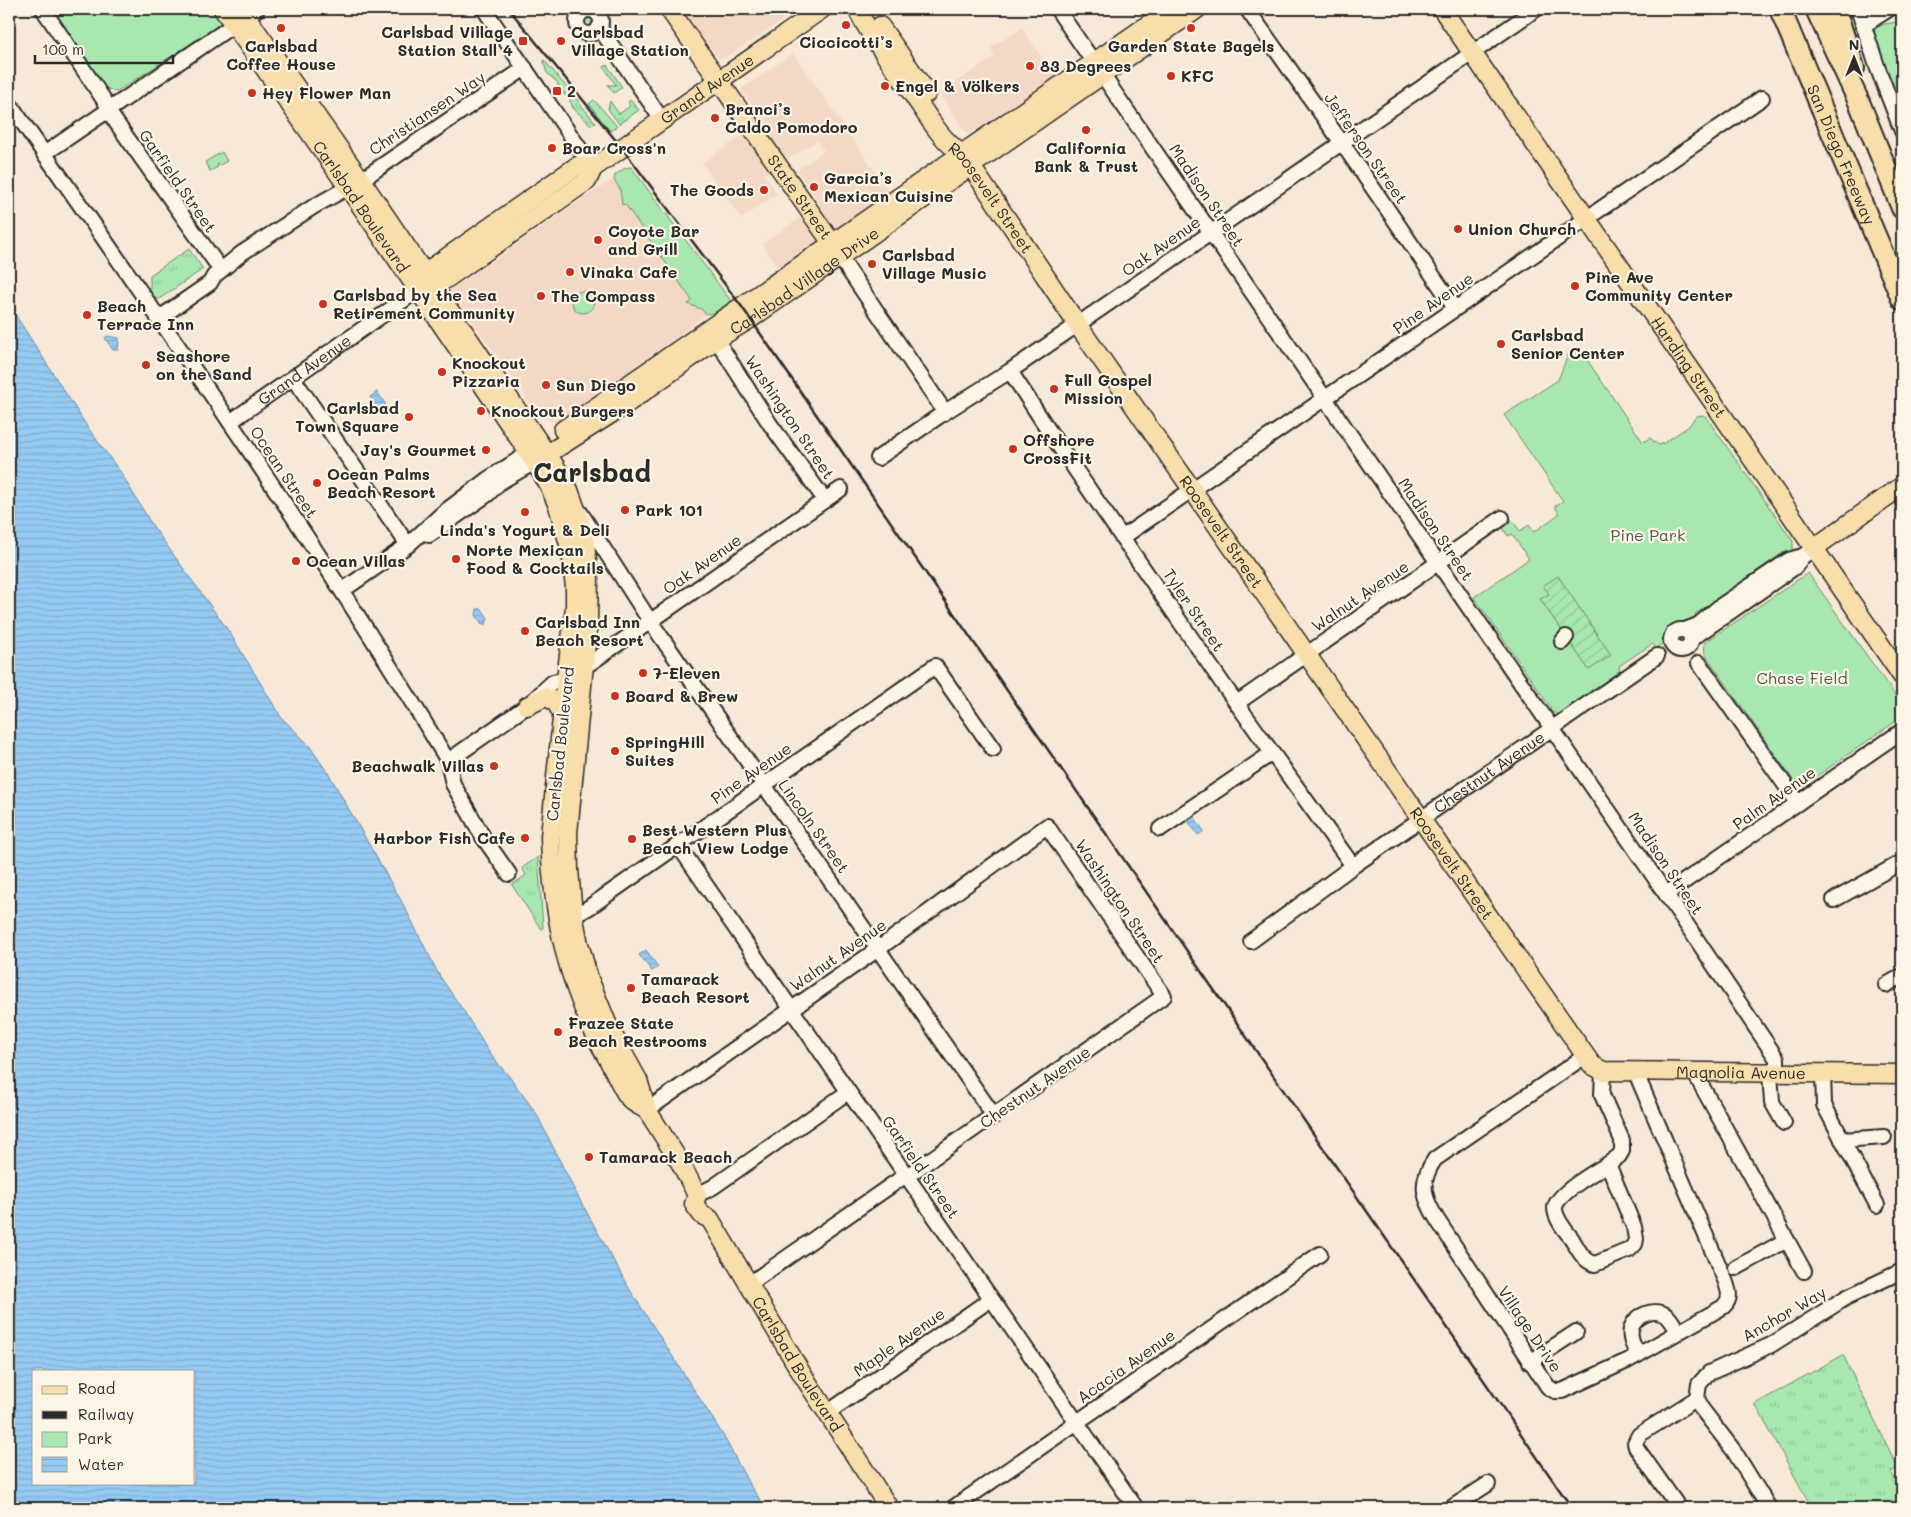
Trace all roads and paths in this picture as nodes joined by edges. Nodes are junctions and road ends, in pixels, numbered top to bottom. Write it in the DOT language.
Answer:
graph roads {
  1 [pos="43,9"];
  2 [pos="223,9"];
  3 [pos="484,9"];
  4 [pos="668,9"];
  5 [pos="822,9"];
  6 [pos="857,9"];
  7 [pos="868,9"];
  8 [pos="1057,9"];
  9 [pos="1171,9"];
  10 [pos="1197,9"];
  11 [pos="1247,9"];
  12 [pos="1442,9"];
  13 [pos="1536,9"];
  14 [pos="1767,9"];
  15 [pos="1780,9"];
  16 [pos="1816,9"];
  17 [pos="1835,9"];
  18 [pos="1858,9"];
  19 [pos="1889,9"];
  20 [pos="245,14"];
  21 [pos="599,21"];
  22 [pos="1864,26"];
  23 [pos="1472,53"];
  24 [pos="525,68"];
  25 [pos="1098,68"];
  26 [pos="720,80"];
  27 [pos="1762,98"];
  28 [pos="1859,102"];
  29 [pos="9,103"];
  30 [pos="109,110"];
  31 [pos="659,122"];
  32 [pos="1902,131"];
  33 [pos="1836,142"];
  34 [pos="1342,143"];
  35 [pos="44,154"];
  36 [pos="966,160"];
  37 [pos="593,168"];
  38 [pos="355,183"];
  39 [pos="1902,208"];
  40 [pos="1586,218"];
  41 [pos="1210,232"];
  42 [pos="835,251"];
  43 [pos="221,270"];
  44 [pos="424,286"];
  45 [pos="1902,299"];
  46 [pos="1456,308"];
  47 [pos="158,319"];
  48 [pos="1077,324"];
  49 [pos="713,334"];
  50 [pos="1010,371"];
  51 [pos="293,378"];
  52 [pos="1326,398"];
  53 [pos="945,412"];
  54 [pos="230,422"];
  55 [pos="538,454"];
  56 [pos="878,458"];
  57 [pos="1902,486"];
  58 [pos="841,489"];
  59 [pos="1192,490"];
  60 [pos="824,500"];
  61 [pos="574,504"];
  62 [pos="1502,518"];
  63 [pos="1123,537"];
  64 [pos="408,545"];
  65 [pos="1808,552"];
  66 [pos="1438,563"];
  67 [pos="343,590"];
  68 [pos="574,618"];
  69 [pos="650,621"];
  70 [pos="1683,642"];
  71 [pos="1307,653"];
  72 [pos="583,668"];
  73 [pos="1902,676"];
  74 [pos="566,679"];
  75 [pos="1237,703"];
  76 [pos="527,706"];
  77 [pos="562,713"];
  78 [pos="578,724"];
  79 [pos="1552,728"];
  80 [pos="1902,731"];
  81 [pos="993,750"];
  82 [pos="1272,753"];
  83 [pos="448,761"];
  84 [pos="764,785"];
  85 [pos="1798,803"];
  86 [pos="1421,819"];
  87 [pos="1047,826"];
  88 [pos="1160,829"];
  89 [pos="678,845"];
  90 [pos="1902,862"];
  91 [pos="1353,866"];
  92 [pos="509,874"];
  93 [pos="1666,894"];
  94 [pos="1834,900"];
  95 [pos="565,915"];
  96 [pos="1251,941"];
  97 [pos="878,949"];
  98 [pos="1902,976"];
  99 [pos="1886,985"];
  100 [pos="1164,996"];
  101 [pos="791,1010"];
  102 [pos="1585,1056"];
  103 [pos="1603,1071"];
  104 [pos="1635,1071"];
  105 [pos="1694,1072"];
  106 [pos="1773,1073"];
  107 [pos="1823,1073"];
  108 [pos="1902,1074"];
  109 [pos="848,1092"];
  110 [pos="647,1110"];
  111 [pos="994,1116"];
  112 [pos="1784,1123"];
  113 [pos="1884,1137"];
  114 [pos="1842,1140"];
  115 [pos="1608,1164"];
  116 [pos="906,1176"];
  117 [pos="697,1194"];
  118 [pos="1877,1205"];
  119 [pos="1787,1240"];
  120 [pos="1320,1254"];
  121 [pos="1736,1268"];
  122 [pos="1804,1271"];
  123 [pos="1902,1271"];
  124 [pos="749,1284"];
  125 [pos="992,1299"];
  126 [pos="1576,1332"];
  127 [pos="1678,1332"];
  128 [pos="1638,1355"];
  129 [pos="1530,1362"];
  130 [pos="1697,1398"];
  131 [pos="827,1413"];
  132 [pos="1076,1422"];
  133 [pos="1488,1484"];
  134 [pos="889,1508"];
  135 [pos="953,1508"];
  136 [pos="1136,1508"];
  137 [pos="1451,1508"];
  138 [pos="1679,1508"];
  139 [pos="1769,1508"];
  1 -- 30 [label="street, Garfield Street"];
  2 -- 20 [label="main road, Carlsbad Boulevard"];
  3 -- 24 [label="street"];
  4 -- 26 [label="main road, State Street"];
  5 -- 26 [label="main road, Grand Avenue"];
  6 -- 36 [label="main road, Roosevelt Street"];
  7 -- 36 [label="main road"];
  8 -- 25 [label="street, Madison Street"];
  9 -- 25 [label="main road, Carlsbad Village Drive"];
  10 -- 25 [label="main road, Carlsbad Village Drive"];
  11 -- 34 [label="street, Jefferson Street"];
  12 -- 23 [label="main road, Harding Street"];
  13 -- 23 [label="street, Oak Avenue"];
  14 -- 33 [label="highway"];
  15 -- 33 [label="highway, San Diego Freeway"];
  16 -- 28 [label="highway"];
  17 -- 28 [label="highway"];
  18 -- 22 [label="street"];
  19 -- 22 [label="street"];
  20 -- 30 [label="street"];
  20 -- 38 [label="main road, Carlsbad Boulevard"];
  21 -- 31 [label="street"];
  22 -- 32 [label="street"];
  23 -- 34 [label="street, Oak Avenue"];
  23 -- 40 [label="main road, Harding Street"];
  24 -- 37 [label="street"];
  24 -- 38 [label="street, Christiansen Way"];
  25 -- 36 [label="main road, Carlsbad Village Drive"];
  25 -- 41 [label="street, Madison Street"];
  26 -- 31 [label="main road, Grand Avenue"];
  26 -- 42 [label="main road, State Street"];
  27 -- 40 [label="street, Pine Avenue"];
  28 -- 39 [label="highway"];
  29 -- 35 [label="street, Ocean Street"];
  30 -- 35 [label="street"];
  30 -- 43 [label="street, Garfield Street"];
  31 -- 37 [label="main road, Grand Avenue"];
  33 -- 45 [label="highway, San Diego Freeway"];
  34 -- 41 [label="street, Oak Avenue"];
  34 -- 46 [label="street, Jefferson Street"];
  35 -- 47 [label="street, Ocean Street"];
  36 -- 42 [label="main road, Carlsbad Village Drive"];
  36 -- 48 [label="main road, Roosevelt Street"];
  37 -- 44 [label="main road, Grand Avenue"];
  38 -- 43 [label="street, Christiansen Way"];
  38 -- 44 [label="main road, Carlsbad Boulevard"];
  40 -- 46 [label="street, Pine Avenue"];
  40 -- 65 [label="main road, Harding Street"];
  41 -- 48 [label="street, Oak Avenue"];
  41 -- 52 [label="street, Madison Street"];
  42 -- 49 [label="main road, Carlsbad Village Drive"];
  42 -- 53 [label="street, State Street"];
  43 -- 47 [label="street, Christiansen Way"];
  44 -- 51 [label="street, Grand Avenue"];
  44 -- 55 [label="main road, Carlsbad Boulevard"];
  46 -- 52 [label="street, Pine Avenue"];
  47 -- 54 [label="street, Ocean Street"];
  48 -- 50 [label="street, Oak Avenue"];
  48 -- 59 [label="main road, Roosevelt Street"];
  49 -- 55 [label="main road, Carlsbad Village Drive"];
  49 -- 60 [label="street, Washington Street"];
  50 -- 53 [label="street, Oak Avenue"];
  50 -- 63 [label="street, Tyler Street"];
  51 -- 54 [label="street, Grand Avenue"];
  51 -- 64 [label="street"];
  52 -- 59 [label="street, Pine Avenue"];
  52 -- 66 [label="street, Madison Street"];
  53 -- 56 [label="street, Oak Avenue"];
  54 -- 67 [label="street, Ocean Street"];
  55 -- 61 [label="main road, Carlsbad Boulevard"];
  55 -- 64 [label="street, Carlsbad Village Drive"];
  55 -- 68 [label="main road, Carlsbad Boulevard"];
  57 -- 65 [label="main road, Chestnut Avenue"];
  58 -- 60 [label="street, Oak Avenue"];
  59 -- 63 [label="street, Pine Avenue"];
  59 -- 71 [label="main road, Roosevelt Street"];
  60 -- 69 [label="street, Oak Avenue"];
  61 -- 69 [label="street, Lincoln Street"];
  61 -- 72 [label="main road, Carlsbad Boulevard"];
  62 -- 66 [label="street, Walnut Avenue"];
  63 -- 75 [label="street, Tyler Street"];
  64 -- 67 [label="street, Carlsbad Village Drive"];
  65 -- 70 [label="street, Chestnut Avenue"];
  65 -- 73 [label="main road, Harding Street"];
  66 -- 71 [label="street, Walnut Avenue"];
  66 -- 79 [label="street, Madison Street"];
  67 -- 83 [label="street, Ocean Street"];
  68 -- 72 [label="main road"];
  68 -- 74 [label="main road, Carlsbad Boulevard"];
  69 -- 72 [label="street, Oak Avenue"];
  69 -- 84 [label="street, Lincoln Street"];
  70 -- 79 [label="street, Chestnut Avenue"];
  70 -- 85 [label="street"];
  71 -- 75 [label="street, Walnut Avenue"];
  71 -- 86 [label="main road, Roosevelt Street"];
  72 -- 78 [label="main road, Carlsbad Boulevard"];
  74 -- 76 [label="street"];
  74 -- 77 [label="main road, Carlsbad Boulevard"];
  74 -- 78 [label="main road"];
  75 -- 82 [label="street, Tyler Street"];
  76 -- 77 [label="main road"];
  76 -- 83 [label="street"];
  77 -- 95 [label="main road, Carlsbad Boulevard"];
  78 -- 95 [label="main road, Carlsbad Boulevard"];
  79 -- 86 [label="street, Chestnut Avenue"];
  79 -- 93 [label="street, Madison Street"];
  80 -- 85 [label="street, Palm Avenue"];
  81 -- 84 [label="street, Pine Avenue"];
  82 -- 88 [label="street"];
  82 -- 91 [label="street, Tyler Street"];
  83 -- 92 [label="street, Ocean Street"];
  84 -- 89 [label="street, Pine Avenue"];
  84 -- 97 [label="street, Lincoln Street"];
  85 -- 93 [label="street, Palm Avenue"];
  86 -- 91 [label="street, Chestnut Avenue"];
  86 -- 102 [label="main road, Roosevelt Street"];
  87 -- 97 [label="street, Walnut Avenue"];
  87 -- 100 [label="street, Washington Street"];
  89 -- 95 [label="street, Pine Avenue"];
  89 -- 101 [label="street, Garfield Street"];
  90 -- 94 [label="street"];
  91 -- 96 [label="street, Chestnut Avenue"];
  93 -- 106 [label="street, Madison Street"];
  95 -- 110 [label="main road, Carlsbad Boulevard"];
  97 -- 101 [label="street, Walnut Avenue"];
  97 -- 111 [label="street, Lincoln Street"];
  98 -- 99 [label="street"];
  100 -- 111 [label="street, Chestnut Avenue"];
  101 -- 109 [label="street, Garfield Street"];
  101 -- 110 [label="street, Walnut Avenue"];
  102 -- 103 [label="main road"];
  102 -- 129 [label="street, Village Drive"];
  103 -- 104 [label="main road, Magnolia Avenue"];
  103 -- 115 [label="street"];
  104 -- 105 [label="main road, Magnolia Avenue"];
  104 -- 127 [label="street, Village Drive"];
  105 -- 106 [label="main road, Magnolia Avenue"];
  105 -- 119 [label="street"];
  106 -- 107 [label="main road, Magnolia Avenue"];
  106 -- 112 [label="street, Madison Street"];
  107 -- 108 [label="main road, Magnolia Avenue"];
  107 -- 114 [label="street"];
  109 -- 116 [label="street, Garfield Street"];
  109 -- 117 [label="street"];
  110 -- 117 [label="main road, Carlsbad Boulevard"];
  111 -- 116 [label="street, Chestnut Avenue"];
  113 -- 114 [label="street"];
  114 -- 118 [label="street"];
  115 -- 115 [label="street"];
  116 -- 124 [label="street, Chestnut Avenue"];
  116 -- 125 [label="street, Garfield Street"];
  117 -- 124 [label="main road, Carlsbad Boulevard"];
  119 -- 121 [label="street"];
  119 -- 122 [label="street"];
  120 -- 132 [label="street, Acacia Avenue"];
  123 -- 130 [label="street, Anchor Way"];
  124 -- 131 [label="main road, Carlsbad Boulevard"];
  125 -- 131 [label="street, Maple Avenue"];
  125 -- 132 [label="street, Garfield Street"];
  126 -- 129 [label="street"];
  127 -- 128 [label="street, Village Drive"];
  127 -- 128 [label="street"];
  128 -- 129 [label="street, Village Drive"];
  130 -- 138 [label="street"];
  130 -- 139 [label="street"];
  131 -- 134 [label="main road, Carlsbad Boulevard"];
  132 -- 135 [label="street, Acacia Avenue"];
  132 -- 136 [label="street, Garfield Street"];
  133 -- 137 [label="street"];
}
